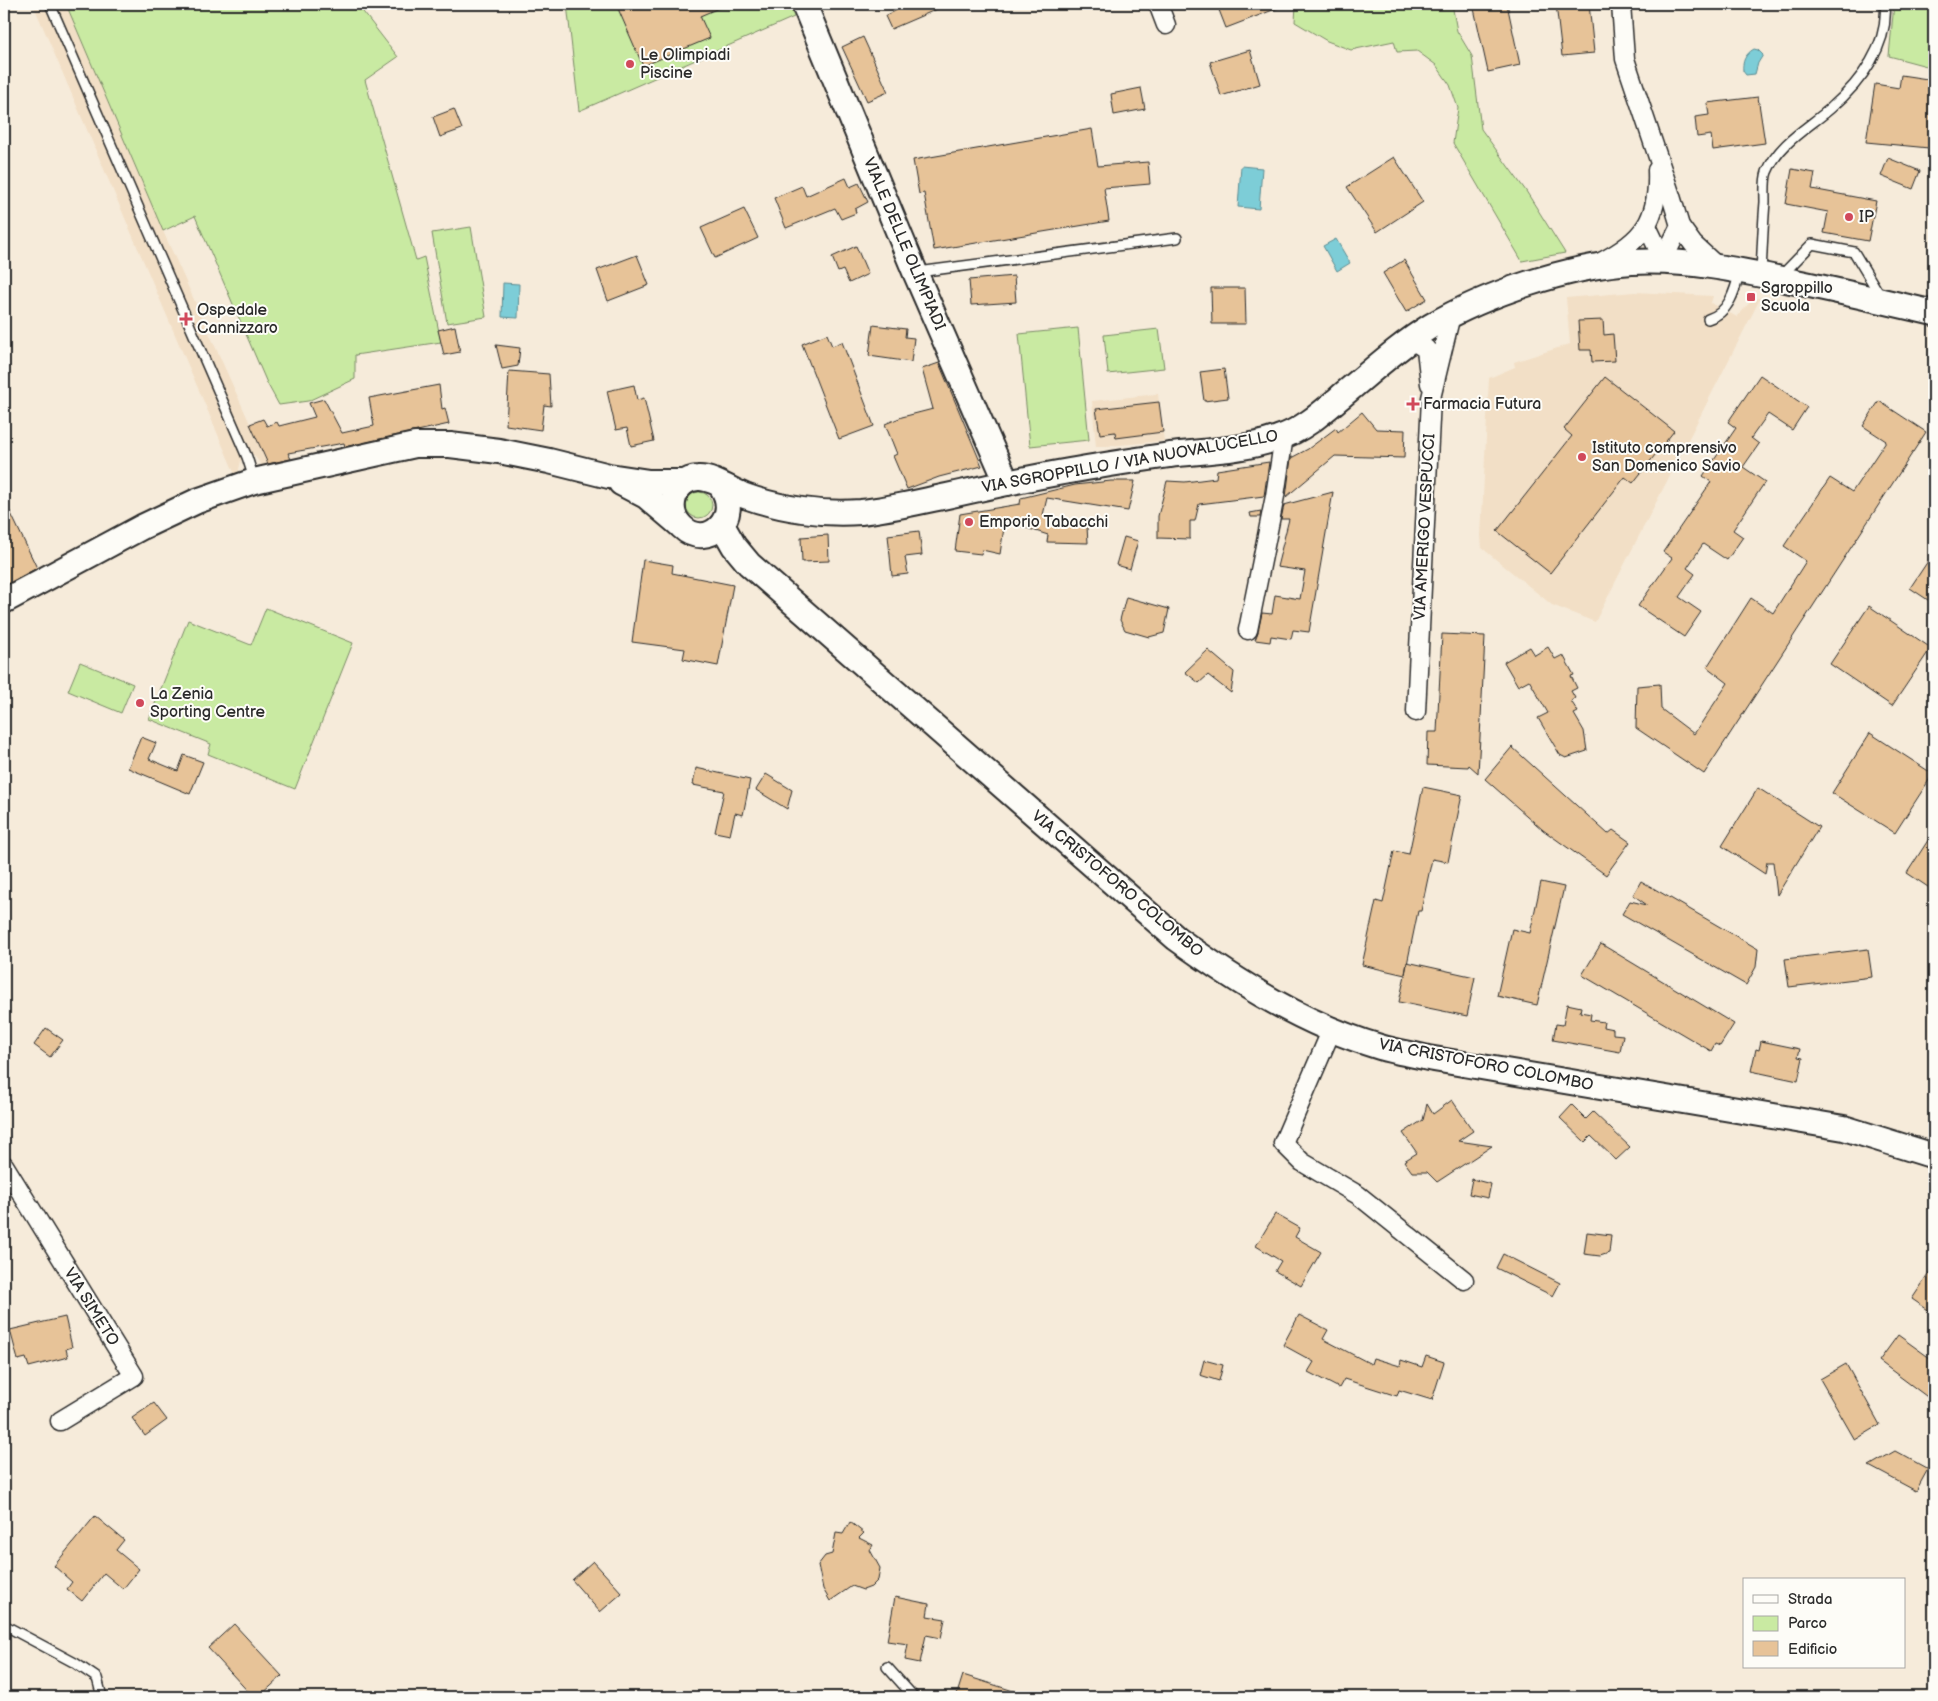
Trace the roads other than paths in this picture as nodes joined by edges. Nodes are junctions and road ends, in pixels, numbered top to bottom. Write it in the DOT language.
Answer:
graph roads {
  1 [pos="50,4"];
  2 [pos="804,4"];
  3 [pos="1158,4"];
  4 [pos="1621,4"];
  5 [pos="1885,4"];
  6 [pos="1166,24"];
  7 [pos="1657,157"];
  8 [pos="1647,226"];
  9 [pos="1680,226"];
  10 [pos="1177,238"];
  11 [pos="1662,262"];
  12 [pos="1590,268"];
  13 [pos="915,272"];
  14 [pos="1749,273"];
  15 [pos="1884,301"];
  16 [pos="1934,313"];
  17 [pos="1451,315"];
  18 [pos="1708,320"];
  19 [pos="1410,339"];
  20 [pos="1431,398"];
  21 [pos="1284,436"];
  22 [pos="608,476"];
  23 [pos="254,481"];
  24 [pos="685,482"];
  25 [pos="1007,483"];
  26 [pos="721,486"];
  27 [pos="785,508"];
  28 [pos="724,523"];
  29 [pos="684,528"];
  30 [pos="749,564"];
  31 [pos="4,601"];
  32 [pos="1248,630"];
  33 [pos="1416,712"];
  34 [pos="1332,1029"];
  35 [pos="1934,1156"];
  36 [pos="4,1166"];
  37 [pos="1464,1280"];
  38 [pos="60,1421"];
  39 [pos="4,1625"];
  40 [pos="887,1667"];
  41 [pos="102,1697"];
  42 [pos="914,1697"];
  1 -- 23 [label="lane"];
  2 -- 13 [label="main road, VIALE DELLE OLIMPIADI"];
  3 -- 6 [label="street"];
  4 -- 7 [label="street"];
  5 -- 14 [label="lane"];
  7 -- 8 [label="street"];
  7 -- 9 [label="street"];
  8 -- 11 [label="street"];
  8 -- 12 [label="street"];
  9 -- 11 [label="street"];
  9 -- 14 [label="street"];
  10 -- 13 [label="lane"];
  11 -- 12 [label="main road, VIA SGROPPILLO / VIA NUOVALUCELLO"];
  11 -- 14 [label="main road, VIA SGROPPILLO / VIA NUOVALUCELLO"];
  12 -- 17 [label="main road, VIA SGROPPILLO / VIA NUOVALUCELLO"];
  13 -- 25 [label="main road, VIALE DELLE OLIMPIADI"];
  14 -- 15 [label="main road, VIA SGROPPILLO / VIA NUOVALUCELLO"];
  14 -- 15 [label="lane"];
  14 -- 18 [label="lane"];
  15 -- 16 [label="main road, VIA SGROPPILLO / VIA NUOVALUCELLO"];
  17 -- 19 [label="main road, VIA SGROPPILLO / VIA NUOVALUCELLO"];
  17 -- 20 [label="street, VIA AMERIGO VESPUCCI"];
  19 -- 20 [label="street"];
  19 -- 21 [label="main road, VIA SGROPPILLO / VIA NUOVALUCELLO"];
  20 -- 33 [label="street, VIA AMERIGO VESPUCCI"];
  21 -- 25 [label="main road, VIA SGROPPILLO / VIA NUOVALUCELLO"];
  21 -- 32 [label="street"];
  22 -- 23 [label="main road"];
  22 -- 24 [label="main road"];
  22 -- 29 [label="main road"];
  23 -- 31 [label="main road"];
  24 -- 26 [label="main road"];
  24 -- 29 [label="main road"];
  25 -- 27 [label="main road, VIA SGROPPILLO / VIA NUOVALUCELLO"];
  26 -- 27 [label="main road"];
  26 -- 28 [label="main road"];
  27 -- 28 [label="main road"];
  28 -- 29 [label="main road"];
  28 -- 30 [label="main road"];
  29 -- 30 [label="main road"];
  30 -- 34 [label="main road, VIA CRISTOFORO COLOMBO"];
  34 -- 35 [label="main road, VIA CRISTOFORO COLOMBO"];
  34 -- 37 [label="street"];
  36 -- 38 [label="street, VIA SIMETO"];
  39 -- 41 [label="lane"];
  40 -- 42 [label="lane"];
}
